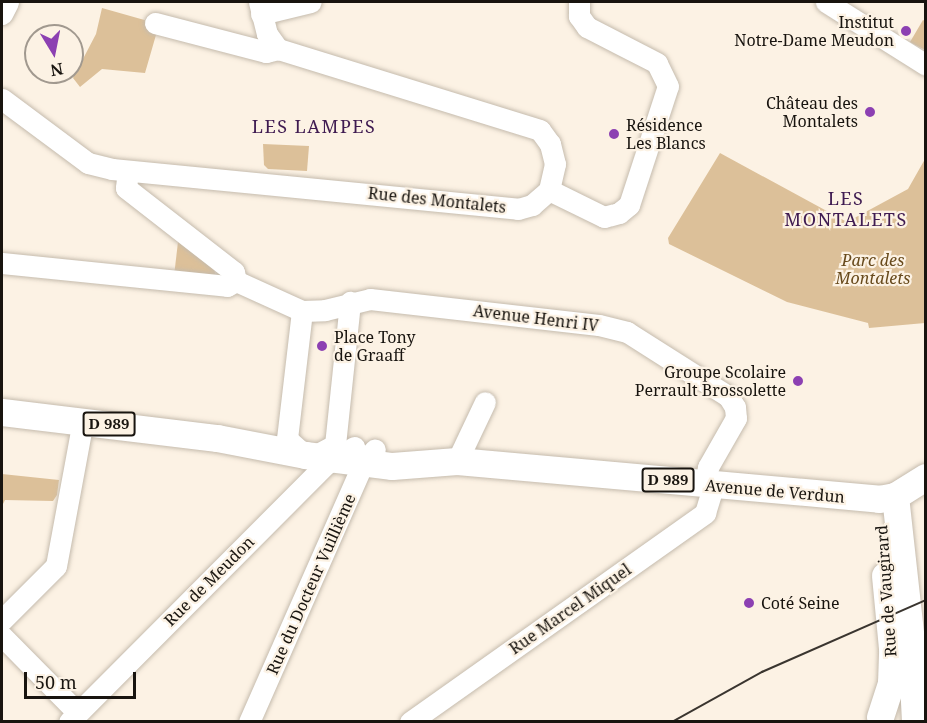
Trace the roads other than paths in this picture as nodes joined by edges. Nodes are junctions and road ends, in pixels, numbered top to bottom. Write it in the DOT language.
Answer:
graph roads {
  1 [pos="8,2"];
  2 [pos="311,2"];
  3 [pos="579,2"];
  4 [pos="825,2"];
  5 [pos="260,8"];
  6 [pos="2,14"];
  7 [pos="154,23"];
  8 [pos="278,49"];
  9 [pos="926,65"];
  10 [pos="2,99"];
  11 [pos="128,171"];
  12 [pos="549,190"];
  13 [pos="2,263"];
  14 [pos="242,284"];
  15 [pos="350,302"];
  16 [pos="302,311"];
  17 [pos="485,402"];
  18 [pos="2,412"];
  19 [pos="82,421"];
  20 [pos="331,455"];
  21 [pos="457,461"];
  22 [pos="926,477"];
  23 [pos="709,484"];
  24 [pos="887,498"];
  25 [pos="2,620"];
  26 [pos="2,636"];
  27 [pos="74,717"];
  28 [pos="877,719"];
  29 [pos="916,721"];
  30 [pos="249,722"];
  31 [pos="410,722"];
  1 -- 6 [label="street"];
  2 -- 5 [label="street"];
  3 -- 12 [label="street"];
  4 -- 9 [label="street"];
  5 -- 8 [label="street"];
  7 -- 8 [label="street"];
  8 -- 12 [label="street"];
  10 -- 11 [label="street, Rue des Montalets"];
  11 -- 12 [label="street, Rue des Montalets"];
  11 -- 14 [label="street, Avenue Henri IV"];
  13 -- 14 [label="street, Avenue Henri IV"];
  14 -- 16 [label="street, Avenue Henri IV"];
  15 -- 16 [label="street, Avenue Henri IV"];
  15 -- 20 [label="street"];
  15 -- 23 [label="street, Avenue Henri IV"];
  16 -- 20 [label="street"];
  17 -- 21 [label="street"];
  18 -- 19 [label="main road, Avenue de Verdun / D 989"];
  19 -- 20 [label="main road, Avenue de Verdun / D 989"];
  19 -- 25 [label="street"];
  20 -- 21 [label="main road, Avenue de Verdun / D 989"];
  20 -- 27 [label="street, Rue de Meudon"];
  20 -- 30 [label="street, Rue du Docteur Vuillième"];
  21 -- 23 [label="main road, Avenue de Verdun / D 989"];
  22 -- 24 [label="main road"];
  23 -- 24 [label="main road, Avenue de Verdun / D 989"];
  23 -- 31 [label="street, Rue Marcel Miquel"];
  24 -- 28 [label="main road, Rue de Vaugirard"];
  24 -- 29 [label="main road, Rue de Vaugirard"];
  26 -- 27 [label="street"];
  28 -- 29 [label="main road"];
}
